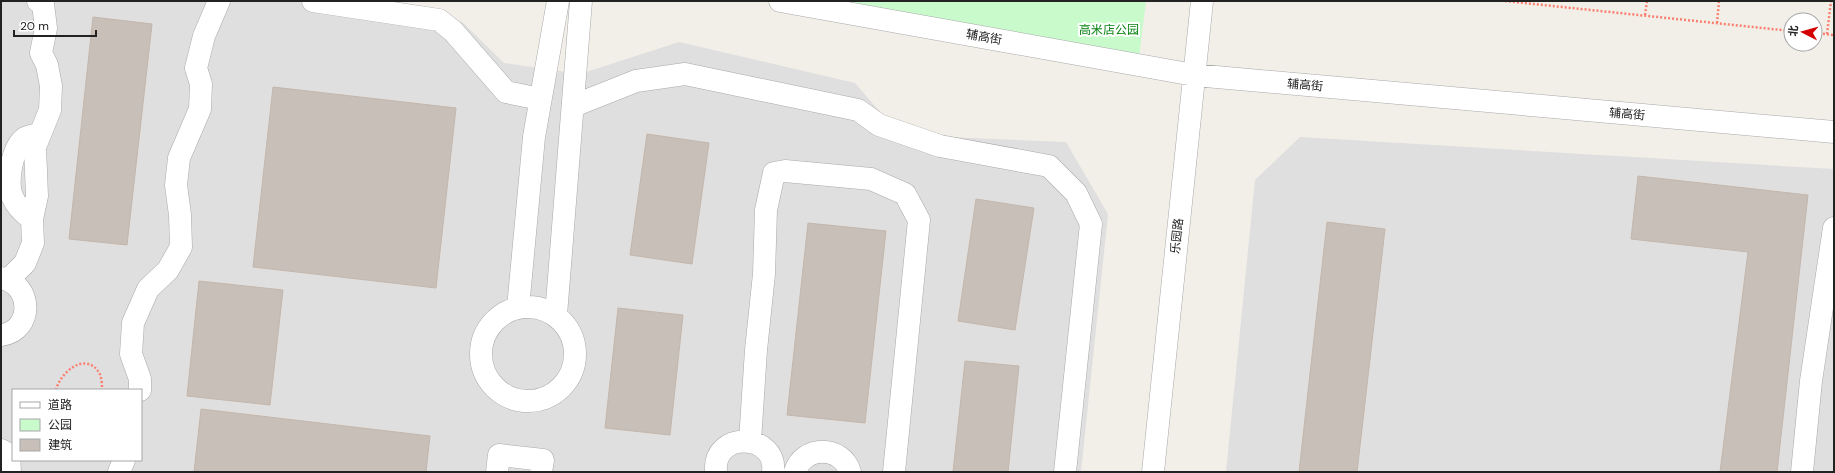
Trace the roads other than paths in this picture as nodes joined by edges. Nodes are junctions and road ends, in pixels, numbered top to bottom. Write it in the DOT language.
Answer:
graph roads {
  1 [pos="38,1"];
  2 [pos="219,1"];
  3 [pos="313,1"];
  4 [pos="558,1"];
  5 [pos="581,1"];
  6 [pos="780,1"];
  7 [pos="1202,1"];
  8 [pos="1194,75"];
  9 [pos="540,99"];
  10 [pos="574,106"];
  11 [pos="1834,132"];
  12 [pos="1834,228"];
  13 [pos="4,279"];
  14 [pos="518,308"];
  15 [pos="556,315"];
  16 [pos="1,335"];
  17 [pos="140,389"];
  18 [pos="750,441"];
  19 [pos="1,450"];
  20 [pos="124,461"];
  21 [pos="10,472"];
  22 [pos="118,472"];
  23 [pos="497,472"];
  24 [pos="541,472"];
  25 [pos="716,472"];
  26 [pos="773,472"];
  27 [pos="795,472"];
  28 [pos="850,472"];
  29 [pos="894,472"];
  30 [pos="1065,472"];
  31 [pos="1153,472"];
  32 [pos="1802,472"];
  1 -- 13 [label="street"];
  2 -- 17 [label="street"];
  3 -- 9 [label="street"];
  4 -- 9 [label="street"];
  5 -- 10 [label="street"];
  6 -- 8 [label="street, 辅高街"];
  7 -- 8 [label="street, 乐园路"];
  8 -- 11 [label="street, 辅高街"];
  8 -- 31 [label="street, 乐园路"];
  9 -- 14 [label="street"];
  10 -- 15 [label="street"];
  10 -- 30 [label="street"];
  12 -- 32 [label="street"];
  13 -- 16 [label="street"];
  14 -- 15 [label="street"];
  14 -- 15 [label="street"];
  18 -- 25 [label="street"];
  18 -- 26 [label="street"];
  18 -- 29 [label="street"];
  19 -- 21 [label="street"];
  20 -- 22 [label="street"];
  23 -- 24 [label="street"];
  27 -- 28 [label="street"];
}
